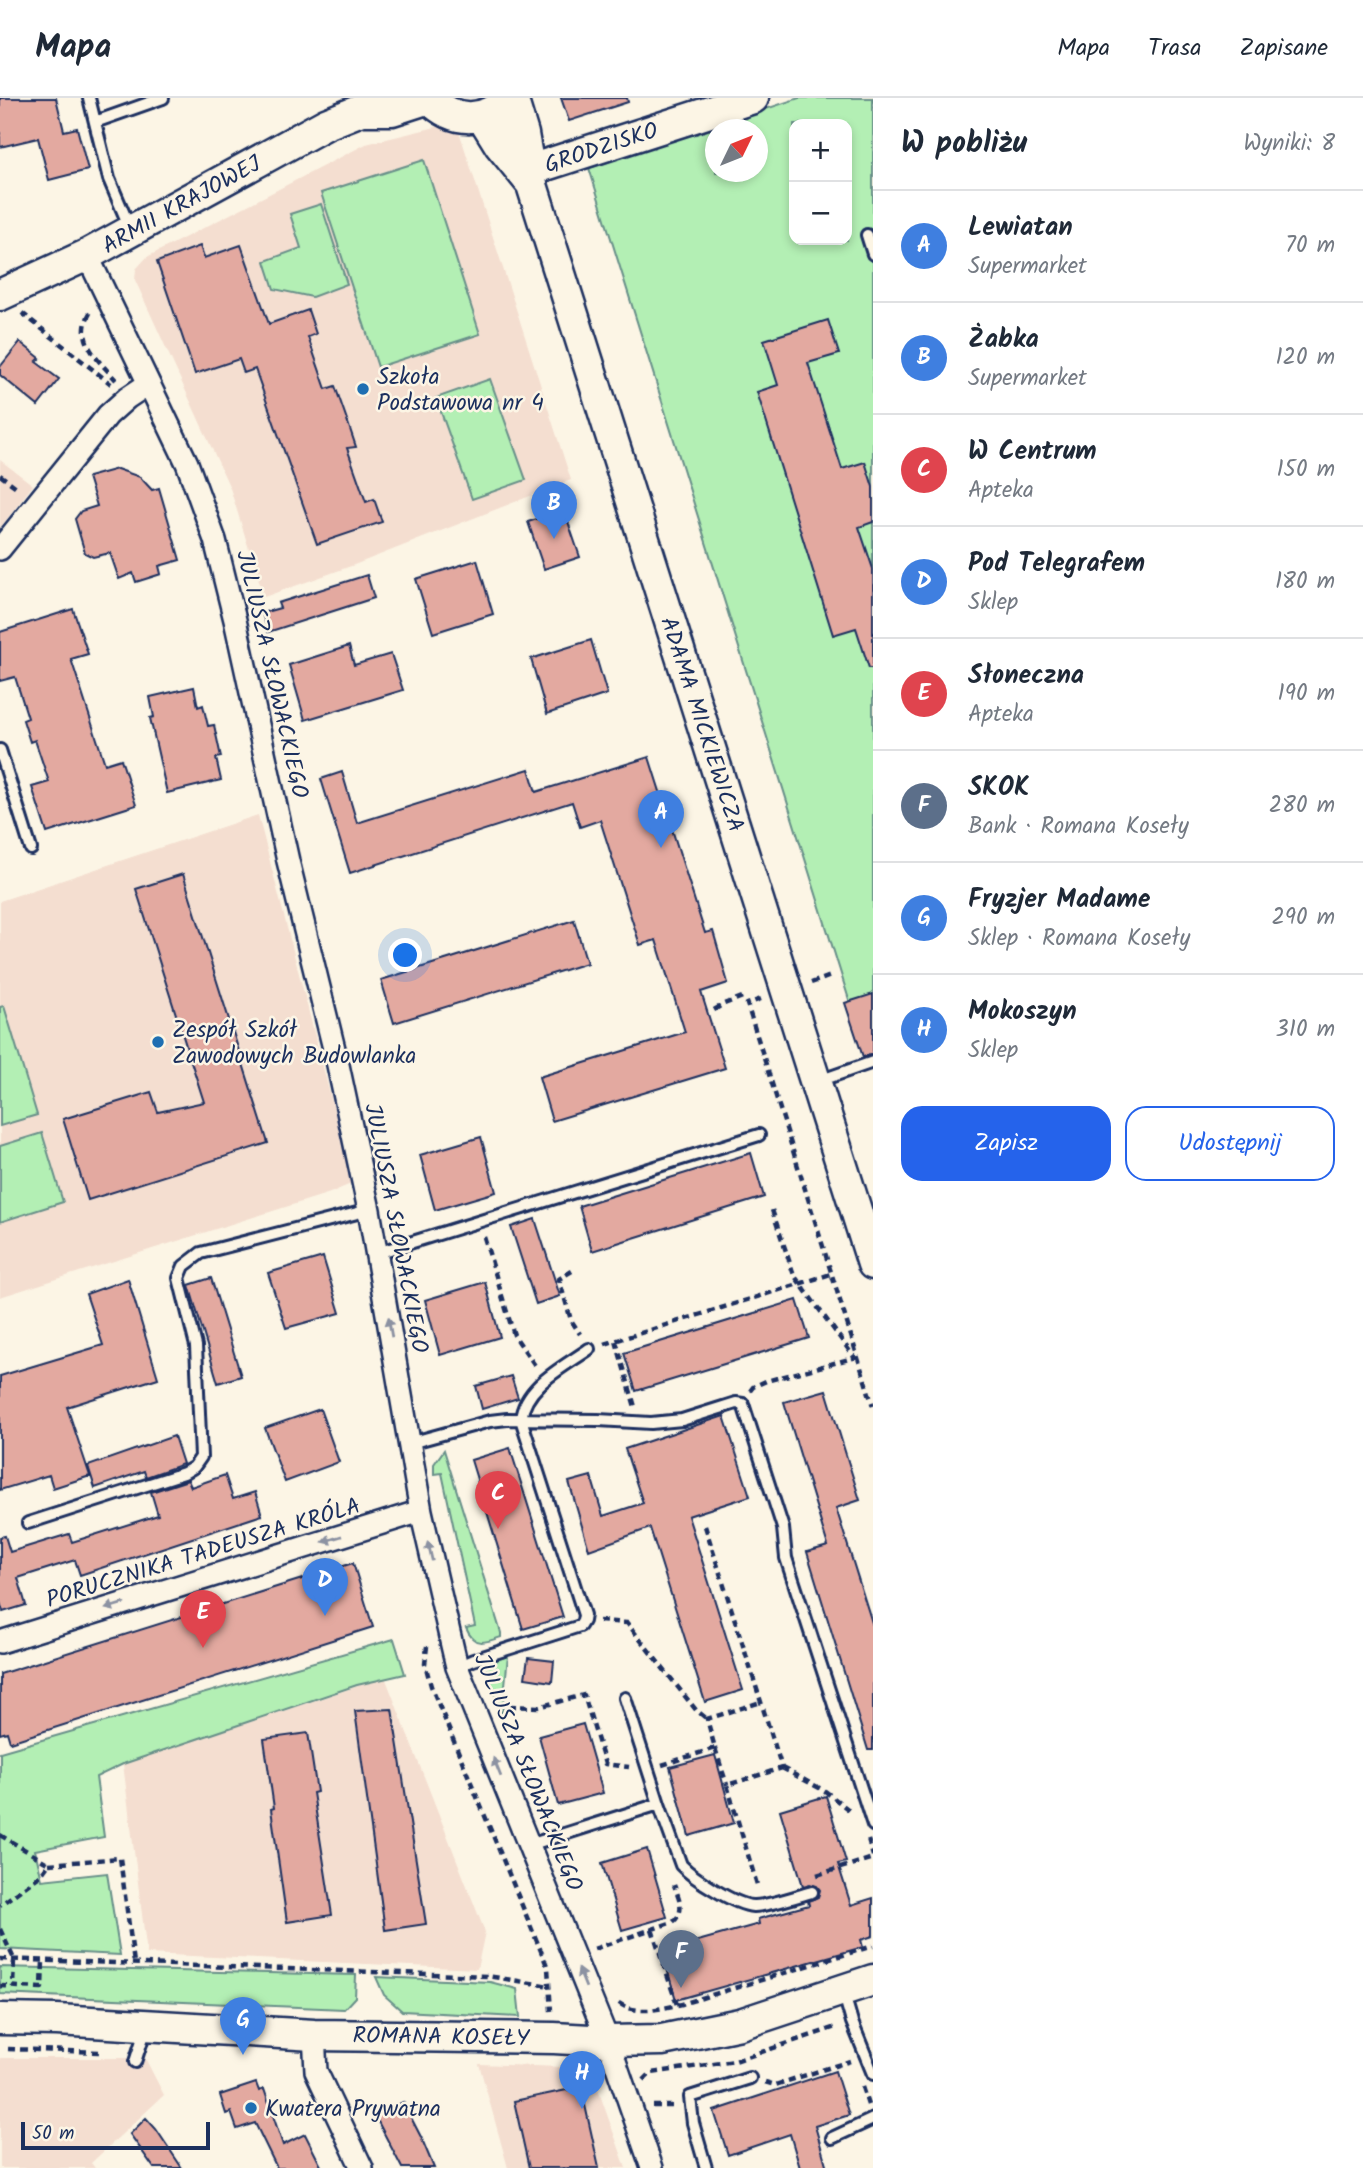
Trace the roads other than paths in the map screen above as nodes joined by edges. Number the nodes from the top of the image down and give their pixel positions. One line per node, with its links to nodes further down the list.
1 (89, 98): 8 (lane)
2 (163, 98): 8 (lane)
3 (429, 98): 6 (street, ARMII KRAJOWEJ); 7 (street)
4 (512, 98): 7 (street); 9 (street, ADAMA MICKIEWICZA)
5 (753, 98): 9 (street, GRODZISKO)
6 (367, 104): 10 (street, ARMII KRAJOWEJ)
7 (482, 117): 9 (street, ADAMA MICKIEWICZA)
8 (95, 122): 10 (lane)
9 (531, 178): 20 (street, ADAMA MICKIEWICZA)
10 (131, 230): 13 (street, ARMII KRAJOWEJ)
11 (867, 235): 12 (lane)
12 (873, 254)
13 (87, 255): 14 (street, ARMII KRAJOWEJ); 15 (street, JULIUSZA SŁOWACKIEGO)
14 (7, 301)
15 (148, 384): 16 (street); 22 (street, JULIUSZA SŁOWACKIEGO)
16 (0, 549)
17 (0, 750): 18 (lane)
18 (32, 849)
19 (873, 1062): 20 (lane)
20 (816, 1082): 24 (street, ADAMA MICKIEWICZA)
21 (759, 1135): 23 (lane)
22 (369, 1210): 23 (street, JULIUSZA SŁOWACKIEGO); 29 (lane)
23 (377, 1253): 27 (street, JULIUSZA SŁOWACKIEGO, one-way to 23)
24 (873, 1264)
25 (589, 1349): 26 (lane)
26 (521, 1419): 27 (lane); 31 (lane); 34 (lane)
27 (410, 1443): 28 (street, JULIUSZA SŁOWACKIEGO)
28 (421, 1511): 30 (street, PORUCZNIKA TADEUSZA KRÓLA, one-way to 30); 31 (street, JULIUSZA SŁOWACKIEGO, one-way to 28)
29 (28, 1523)
30 (0, 1642)
31 (457, 1667): 35 (street, JULIUSZA SŁOWACKIEGO, one-way to 31)
32 (625, 1698): 33 (lane)
33 (659, 1804): 35 (lane); 36 (lane)
34 (873, 1825)
35 (529, 1845): 42 (street, JULIUSZA SŁOWACKIEGO, one-way to 35)
36 (812, 1892)
37 (873, 1980): 38 (street, ROMANA KOSEŁY)
38 (843, 1990): 42 (street, ROMANA KOSEŁY); 44 (lane)
39 (0, 2019): 40 (street, ROMANA KOSEŁY)
40 (147, 2025): 41 (street, ROMANA KOSEŁY); 43 (lane)
41 (314, 2035): 42 (street, ROMANA KOSEŁY); 48 (street)
42 (608, 2041): 49 (street, JULIUSZA SŁOWACKIEGO)
43 (136, 2058)
44 (873, 2074)
45 (750, 2078): 50 (lane)
46 (868, 2117): 47 (lane)
47 (832, 2138)
48 (362, 2168)
49 (652, 2168)
50 (706, 2168)

